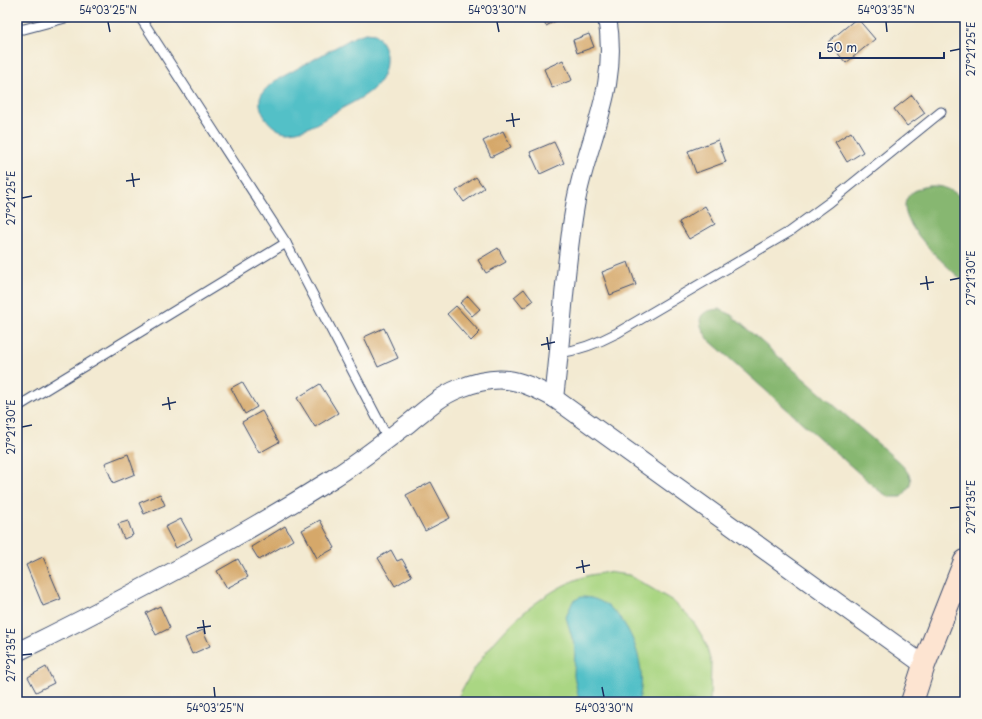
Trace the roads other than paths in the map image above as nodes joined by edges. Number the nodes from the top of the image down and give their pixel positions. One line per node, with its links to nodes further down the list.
1 (69, 17): 4 (lane)
2 (140, 17): 6 (lane)
3 (607, 17): 7 (street)
4 (17, 29)
5 (941, 112): 7 (lane)
6 (286, 243): 9 (lane); 10 (lane)
7 (560, 353): 8 (street)
8 (554, 398): 10 (street); 13 (street)
9 (17, 407)
10 (388, 439): 12 (street)
11 (965, 561): 13 (main road)
12 (17, 652)
13 (924, 665): 14 (main road)
14 (912, 702)

